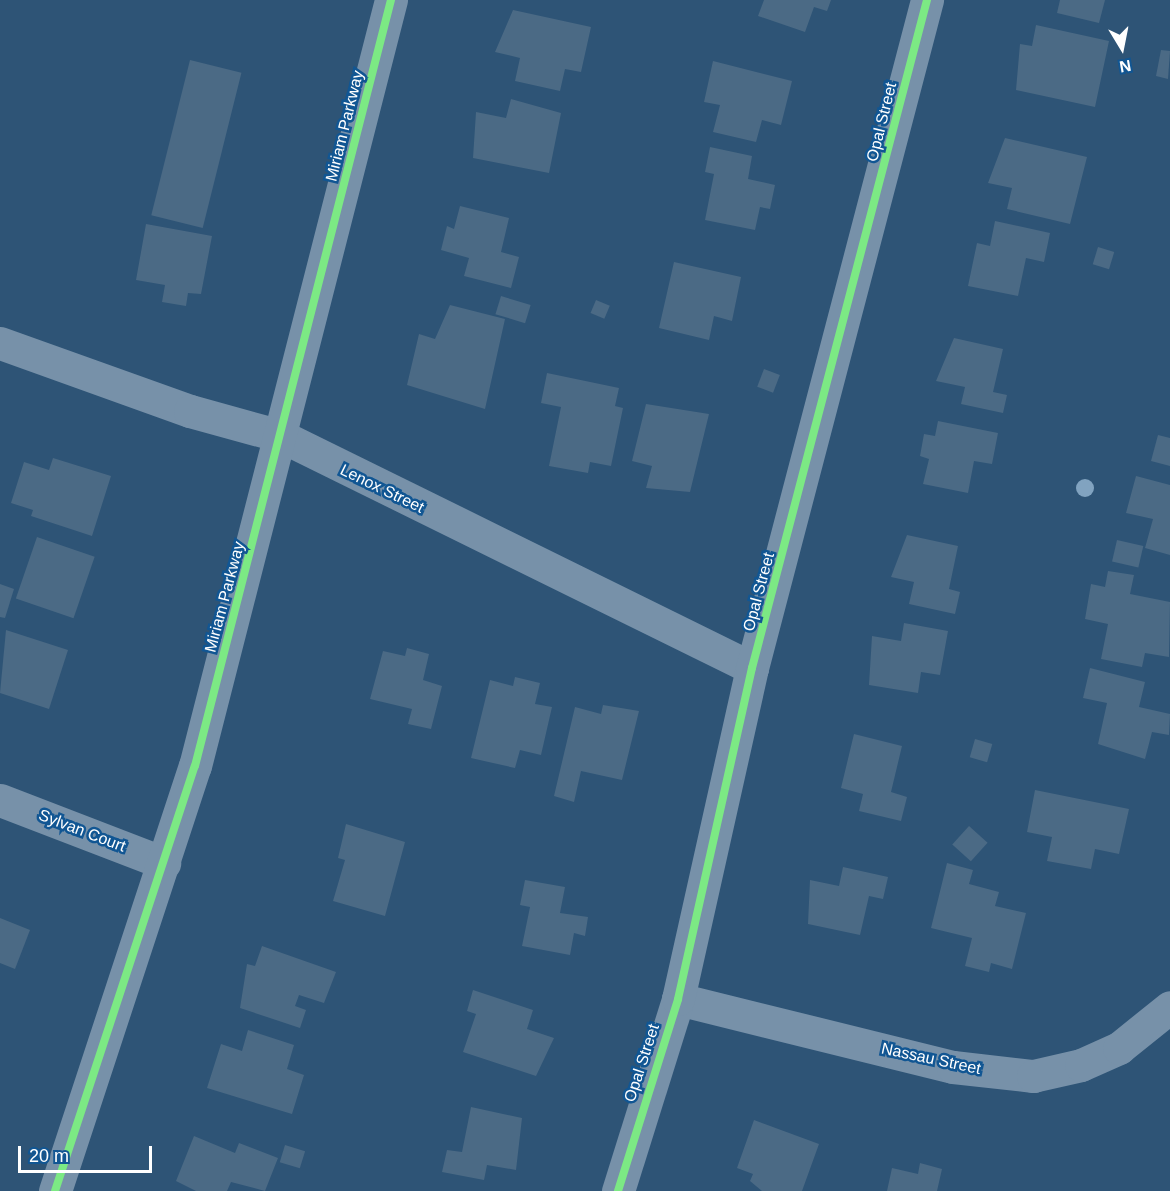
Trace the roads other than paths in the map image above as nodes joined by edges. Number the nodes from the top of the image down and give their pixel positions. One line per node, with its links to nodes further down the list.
1 (391, 0): 4 (street, Miriam Parkway)
2 (927, 0): 5 (street, Opal Street)
3 (0, 344): 4 (street, Lenox Street)
4 (281, 436): 5 (street, Lenox Street); 7 (street, Miriam Parkway)
5 (752, 668): 8 (street, Opal Street)
6 (0, 800): 7 (street, Sylvan Court)
7 (164, 863): 10 (street, Miriam Parkway)
8 (678, 999): 9 (street, Nassau Street); 11 (street, Opal Street)
9 (1170, 1007)
10 (55, 1191)
11 (618, 1191)

